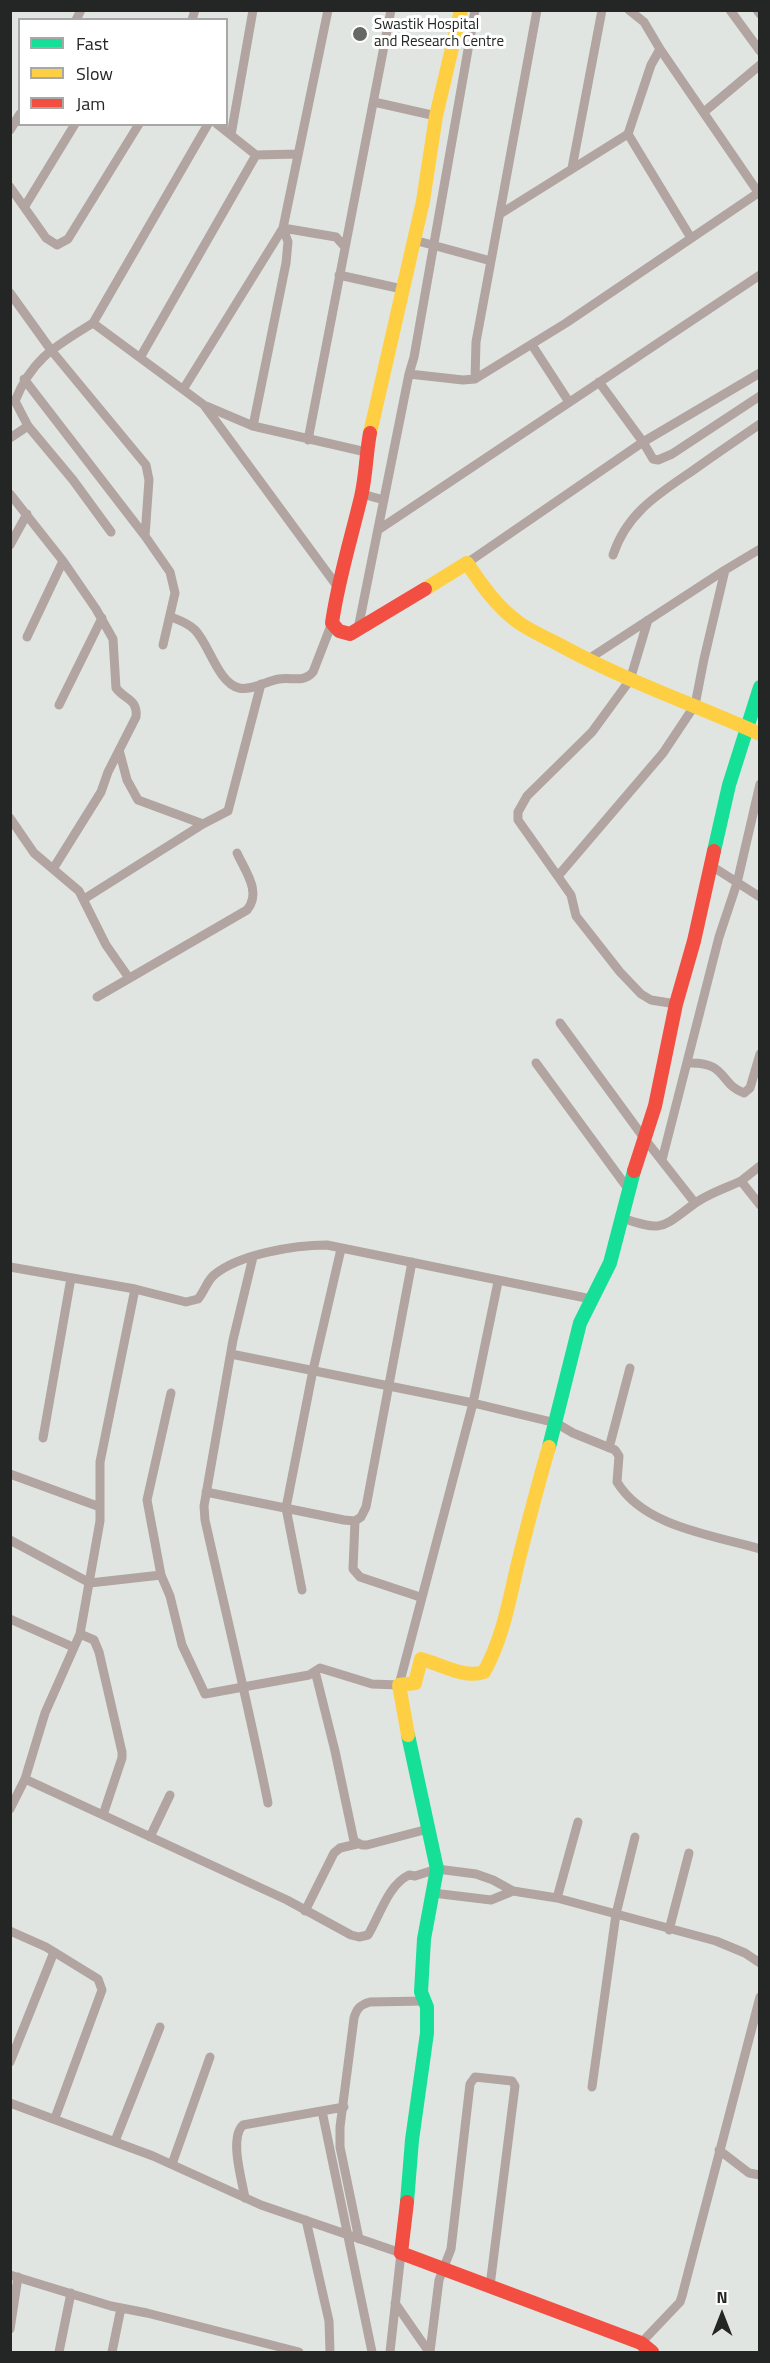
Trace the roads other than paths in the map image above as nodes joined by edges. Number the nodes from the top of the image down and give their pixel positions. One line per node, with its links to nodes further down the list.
1 (253, 10): 23 (street)
2 (328, 10): 24 (street)
3 (391, 10): 13 (street)
4 (460, 10): 15 (street)
5 (475, 10): 34 (street)
6 (537, 10): 30 (street)
7 (602, 10): 26 (street)
8 (629, 10): 10 (street)
9 (730, 10): 11 (street)
10 (660, 49): 14 (street); 22 (street)
11 (759, 51)
12 (759, 65): 14 (street)
13 (374, 102): 15 (street); 35 (street)
14 (704, 112): 28 (street)
15 (436, 116): 33 (street)
16 (18, 117): 21 (street)
17 (74, 126): 29 (street)
18 (138, 126): 29 (street)
19 (207, 126): 41 (street)
20 (220, 126): 23 (street)
21 (10, 130)
22 (628, 134): 26 (street); 32 (street)
23 (231, 135): 25 (street)
24 (297, 154): 25 (street); 31 (street)
25 (256, 155): 44 (street)
26 (572, 168): 30 (street)
27 (10, 187): 29 (street)
28 (759, 194): 32 (street)
29 (25, 206)
30 (500, 214): 36 (street)
31 (283, 228): 35 (street); 50 (street); 57 (street)
32 (691, 238): 42 (street)
33 (414, 240): 34 (street); 39 (street)
34 (434, 246): 36 (street); 46 (street)
35 (345, 247): 37 (street)
36 (491, 261): 48 (street)
37 (339, 275): 39 (street); 59 (street)
38 (759, 275): 49 (street)
39 (402, 289): 61 (street)
40 (10, 293): 43 (street)
41 (93, 323): 43 (street); 44 (street)
42 (532, 345): 48 (street); 53 (street)
43 (51, 350): 47 (street); 68 (street)
44 (141, 357): 50 (street)
45 (759, 373): 60 (street)
46 (409, 374): 48 (street); 64 (street)
47 (24, 379): 51 (street); 68 (street)
48 (475, 379)
49 (599, 382): 53 (street); 60 (street)
50 (184, 388): 54 (street)
51 (13, 396): 56 (street)
52 (759, 396): 60 (street)
53 (569, 402): 66 (street)
54 (204, 405): 57 (street); 75 (street)
55 (759, 424): 71 (street)
56 (28, 426): 58 (street); 67 (street)
57 (253, 426): 59 (street)
58 (10, 438)
59 (308, 440): 61 (street)
60 (644, 442): 73 (street)
61 (366, 452): 63 (street)
62 (10, 494): 65 (street)
63 (362, 494): 64 (street); 75 (street)
64 (384, 500): 66 (street)
65 (27, 514): 69 (street); 72 (street)
66 (378, 530): 80 (street)
67 (111, 532)
68 (145, 536): 76 (street)
69 (10, 545)
70 (759, 549): 74 (street)
71 (613, 555)
72 (63, 561): 77 (street); 81 (street)
73 (467, 563): 80 (street); 83 (street)
74 (725, 570): 78 (street); 88 (street)
75 (337, 586): 79 (street)
76 (171, 616): 82 (street); 85 (street)
77 (102, 618): 87 (street); 90 (street)
78 (648, 620): 83 (street); 84 (street)
79 (332, 623): 80 (street); 85 (street)
80 (358, 629)
81 (27, 637)
82 (163, 645)
83 (587, 660): 84 (street)
84 (630, 680): 88 (street); 97 (street)
85 (261, 684): 93 (street)
86 (759, 687): 89 (street)
87 (59, 705)
88 (695, 705): 89 (street); 97 (street)
89 (754, 731): 95 (street)
90 (119, 750): 93 (street); 96 (street)
91 (759, 784): 98 (street)
92 (10, 818): 96 (street)
93 (203, 824): 100 (street)
94 (237, 853): 101 (street)
95 (711, 865): 98 (street); 103 (street)
96 (53, 869): 100 (street)
97 (558, 876): 103 (street)
98 (737, 883): 99 (street); 107 (street)
99 (759, 897)
100 (84, 899): 101 (street)
101 (129, 978): 102 (street)
102 (97, 997)
103 (676, 1004): 108 (street)
104 (560, 1023): 108 (street)
105 (759, 1054): 107 (street)
106 (536, 1063): 112 (street)
107 (688, 1063): 109 (street)
108 (644, 1138): 109 (street); 112 (street)
109 (662, 1160): 113 (street)
110 (759, 1166): 111 (street)
111 (741, 1181): 113 (street); 114 (street)
112 (629, 1190): 115 (street)
113 (695, 1203): 115 (street)
114 (759, 1205)
115 (622, 1218): 123 (street)
116 (341, 1249): 117 (street); 118 (street); 126 (street)
117 (253, 1257): 122 (street); 124 (street)
118 (412, 1262): 121 (street); 127 (street)
119 (10, 1268): 120 (street)
120 (71, 1278): 122 (street); 131 (street)
121 (498, 1282): 123 (street); 129 (street)
122 (135, 1289): 135 (street)
123 (591, 1299): 130 (street)
124 (231, 1354): 126 (street); 134 (street)
125 (630, 1368): 132 (street)
126 (313, 1371): 127 (street); 136 (street)
127 (388, 1386): 129 (street); 137 (street)
128 (171, 1393): 140 (street)
129 (473, 1402): 130 (street); 143 (street)
130 (556, 1424): 132 (street); 149 (street)
131 (43, 1438)
132 (609, 1448): 139 (street)
133 (10, 1474): 135 (street)
134 (206, 1492): 136 (street); 150 (street)
135 (100, 1507): 141 (street)
136 (286, 1508): 137 (street); 142 (street)
137 (355, 1521): 143 (street)
138 (10, 1540): 141 (street)
139 (759, 1549)
140 (161, 1575): 141 (street); 150 (street)
141 (90, 1583): 146 (street)
142 (302, 1590)
143 (420, 1597): 149 (street)
144 (12, 1619): 145 (street); 147 (street)
145 (10, 1630)
146 (80, 1634): 147 (street); 155 (street)
147 (73, 1647): 151 (street)
148 (315, 1671): 149 (street); 150 (street); 160 (street)
149 (399, 1685): 157 (street)
150 (245, 1688): 153 (street)
151 (25, 1779): 154 (street); 155 (street)
152 (170, 1795): 159 (street)
153 (268, 1803)
154 (10, 1809)
155 (104, 1815): 159 (street)
156 (578, 1822): 165 (street)
157 (428, 1829): 160 (street); 162 (street)
158 (635, 1836): 167 (street)
159 (150, 1837): 166 (street)
160 (357, 1844): 166 (street)
161 (689, 1853): 168 (street)
162 (437, 1869): 163 (street); 164 (street); 166 (street)
163 (513, 1891): 164 (street); 165 (street)
164 (433, 1893): 173 (street)
165 (557, 1898): 167 (street)
166 (306, 1911)
167 (616, 1914): 168 (street); 177 (street)
168 (669, 1930): 171 (street)
169 (10, 1931): 170 (street)
170 (54, 1952): 176 (street); 181 (street)
171 (759, 1963)
172 (759, 1997): 183 (street)
173 (425, 2001): 179 (street); 190 (street)
174 (160, 2027): 182 (street)
175 (210, 2057): 184 (street)
176 (10, 2062)
177 (591, 2087)
178 (10, 2103): 181 (street)
179 (344, 2107): 180 (street); 189 (street)
180 (322, 2111): 186 (street); 188 (street)
181 (55, 2118): 182 (street)
182 (115, 2141): 184 (street)
183 (719, 2150): 185 (street); 198 (street)
184 (172, 2164): 186 (street)
185 (759, 2175)
186 (245, 2198): 187 (street)
187 (306, 2220): 188 (street); 202 (street)
188 (349, 2235): 189 (street); 203 (street)
189 (359, 2239): 190 (street)
190 (400, 2253): 191 (street); 195 (street)
191 (442, 2268): 193 (street); 193 (street); 205 (street)
192 (14, 2276): 194 (street); 197 (street)
193 (490, 2286): 198 (street)
194 (71, 2293): 196 (street); 199 (street)
195 (395, 2303): 204 (street); 205 (street)
196 (121, 2308): 200 (street); 201 (street)
197 (10, 2329)
198 (641, 2343): 206 (street)
199 (59, 2352)
200 (112, 2352)
201 (299, 2352)
202 (330, 2352)
203 (372, 2352)
204 (390, 2352)
205 (429, 2352)
206 (652, 2352)

